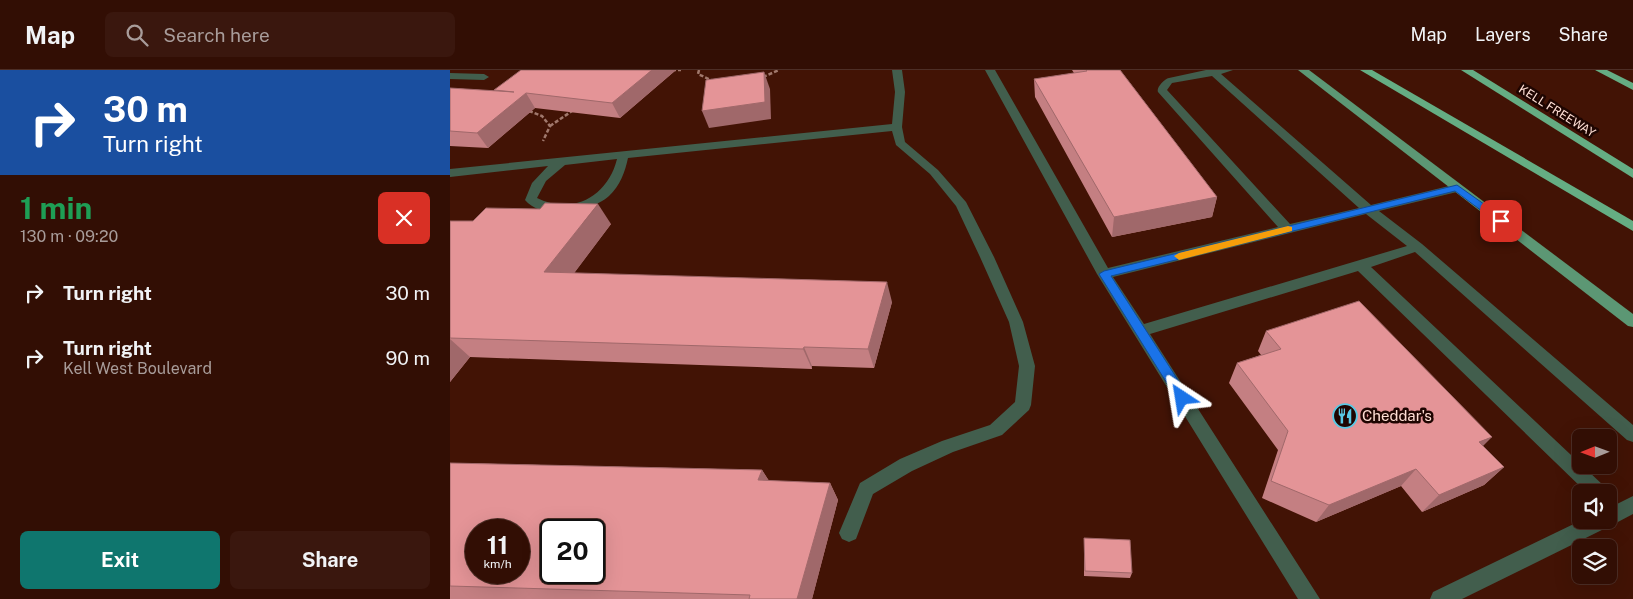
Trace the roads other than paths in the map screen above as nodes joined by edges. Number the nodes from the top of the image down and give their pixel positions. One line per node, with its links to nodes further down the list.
1 (897, 70): 12 (street)
2 (990, 70): 23 (street)
3 (1228, 70): 8 (street)
4 (1304, 70): 17 (main road)
5 (1365, 70): 19 (highway)
6 (1466, 70): 16 (highway, KELL FREEWAY)
7 (1600, 70): 11 (highway)
8 (1212, 71): 18 (street); 20 (street)
9 (450, 76): 10 (street)
10 (484, 77)
11 (1633, 87)
12 (897, 127): 13 (street); 29 (street)
13 (623, 156): 14 (street); 14 (street)
14 (561, 162): 15 (street)
15 (450, 172)
16 (1633, 174)
17 (1457, 188): 18 (street); 24 (main road)
18 (1368, 209): 20 (street); 21 (street)
19 (1633, 227)
20 (1287, 229): 23 (street)
21 (1417, 247): 22 (street); 26 (street)
22 (1361, 265): 25 (street); 27 (street)
23 (1104, 274): 25 (street)
24 (1633, 322)
25 (1140, 331): 30 (street)
26 (1633, 435)
27 (1590, 484)
28 (1578, 529): 31 (street)
29 (849, 532)
30 (1310, 599)
31 (1440, 599)

